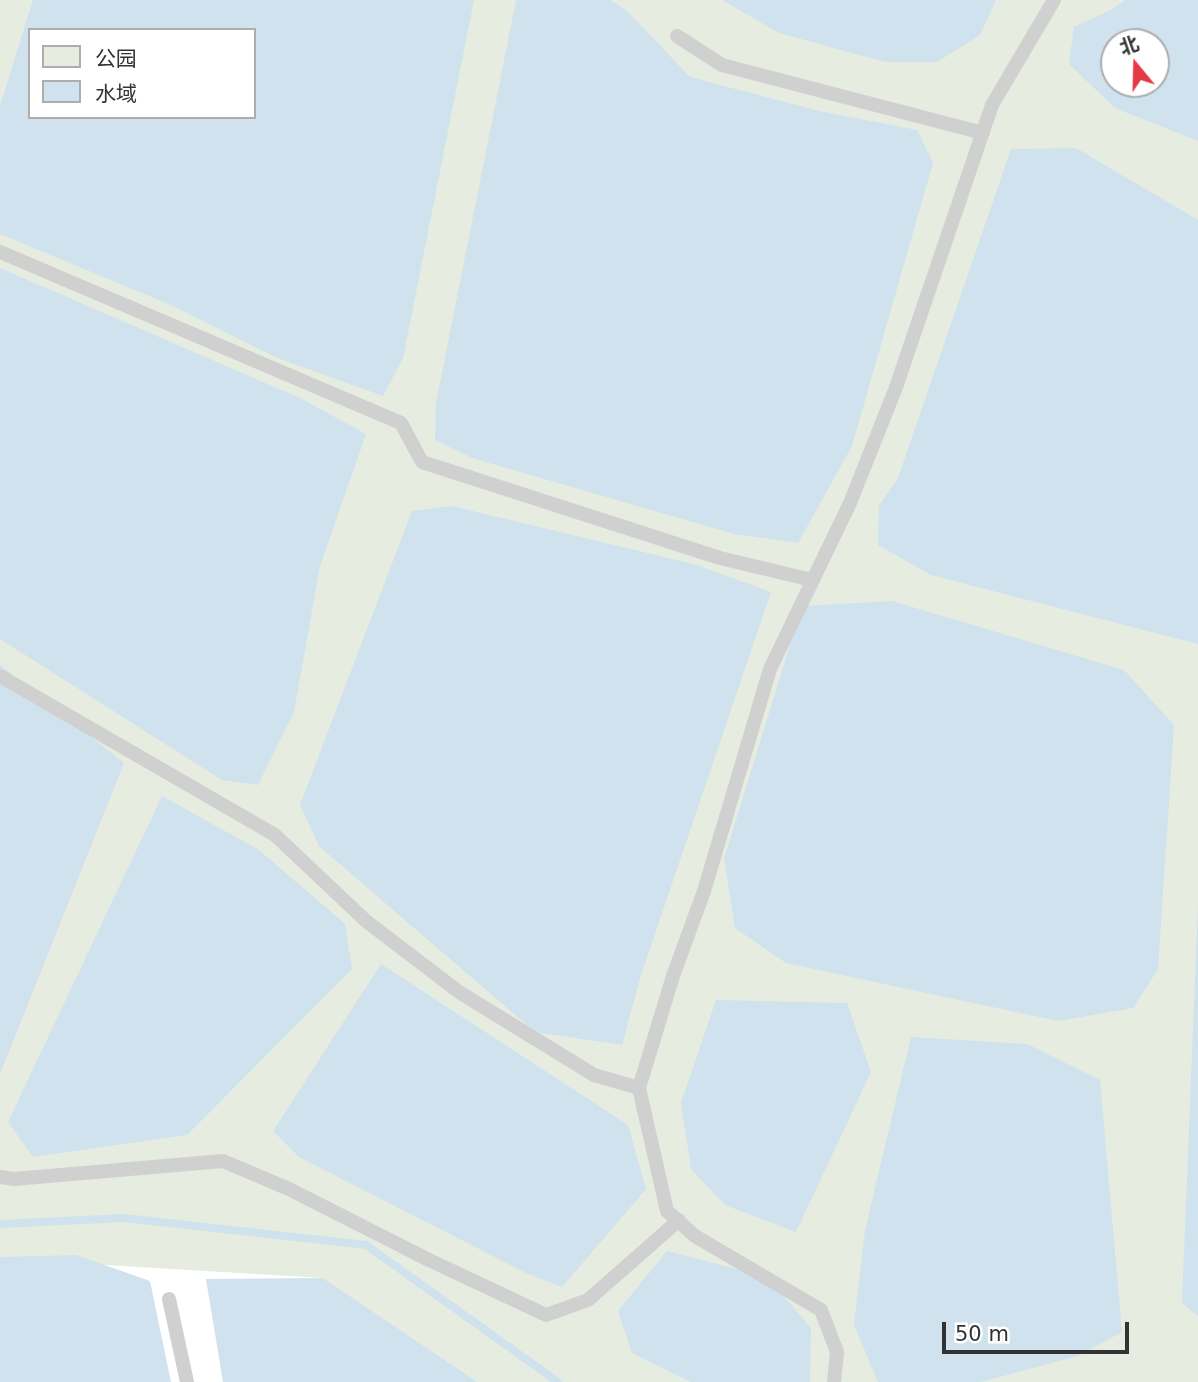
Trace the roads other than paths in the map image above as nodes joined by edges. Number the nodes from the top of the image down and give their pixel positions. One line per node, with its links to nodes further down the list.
1 (1054, 0): 3 (lane)
2 (677, 36): 3 (lane)
3 (983, 133): 5 (lane)
4 (0, 252): 5 (lane)
5 (812, 580): 7 (lane)
6 (0, 676): 7 (lane)
7 (639, 1088): 9 (lane)
8 (0, 1177): 9 (lane)
9 (678, 1220): 12 (lane)
10 (169, 1299): 11 (lane)
11 (187, 1382)
12 (835, 1382)

